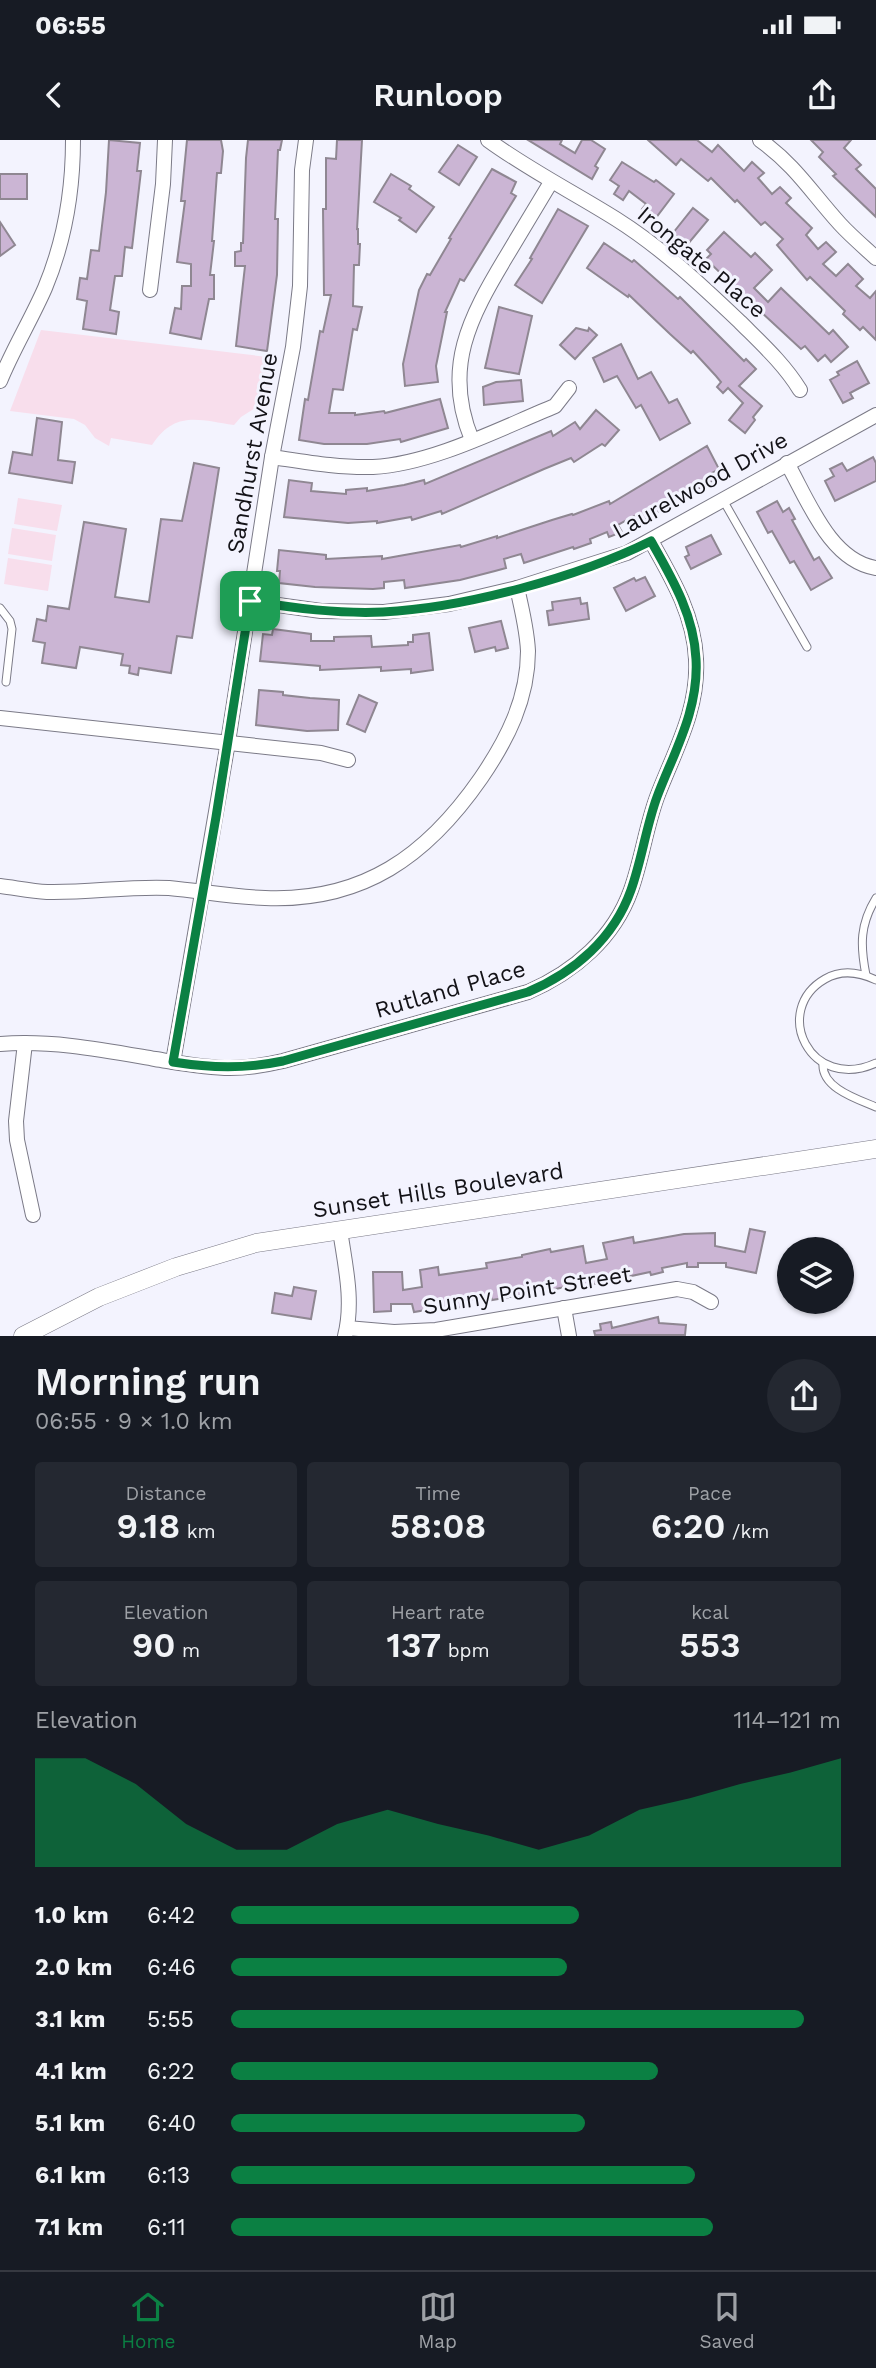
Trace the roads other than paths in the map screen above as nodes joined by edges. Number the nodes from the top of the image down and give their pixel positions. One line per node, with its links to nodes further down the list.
1 (73, 140): 9 (street)
2 (165, 140): 8 (street)
3 (306, 140): 14 (street, Sandhurst Avenue)
4 (488, 140): 6 (street, Irongate Place)
5 (760, 140): 7 (street)
6 (551, 182): 11 (street, Irongate Place); 13 (street)
7 (876, 258)
8 (150, 290)
9 (0, 381)
10 (569, 388): 13 (street)
11 (800, 390)
12 (876, 415): 15 (street, Laurelwood Drive)
13 (472, 440): 14 (street)
14 (272, 457): 20 (street, Sandhurst Avenue)
15 (787, 463): 16 (street, Laurelwood Drive); 18 (street)
16 (723, 500): 17 (street, Laurelwood Drive); 22 (lane)
17 (651, 541): 19 (street, Laurelwood Drive); 34 (street, Rutland Place)
18 (876, 568)
19 (517, 588): 20 (street, Laurelwood Drive); 28 (street)
20 (250, 601): 25 (street, Sandhurst Avenue)
21 (0, 608): 23 (lane)
22 (807, 647)
23 (6, 682)
24 (0, 718): 25 (street)
25 (228, 742): 26 (street); 28 (street, Sandhurst Avenue)
26 (348, 760)
27 (0, 886): 28 (street)
28 (203, 893): 34 (street, Sandhurst Avenue)
29 (876, 898): 30 (lane)
30 (866, 975): 31 (lane); 35 (lane)
31 (876, 980)
32 (24, 1043): 33 (street, Rutland Place); 34 (street, Rutland Place); 39 (street)
33 (0, 1044)
34 (173, 1062)
35 (823, 1063): 36 (lane); 37 (lane)
36 (876, 1063)
37 (876, 1107)
38 (876, 1149): 40 (street, Sunset Hills Boulevard)
39 (33, 1215)
40 (340, 1230): 43 (street); 44 (street, Sunset Hills Boulevard)
41 (711, 1302): 42 (street, Sunny Point Street)
42 (564, 1308): 43 (street, Sunny Point Street); 45 (street)
43 (346, 1332)
44 (23, 1335)
45 (569, 1335)

